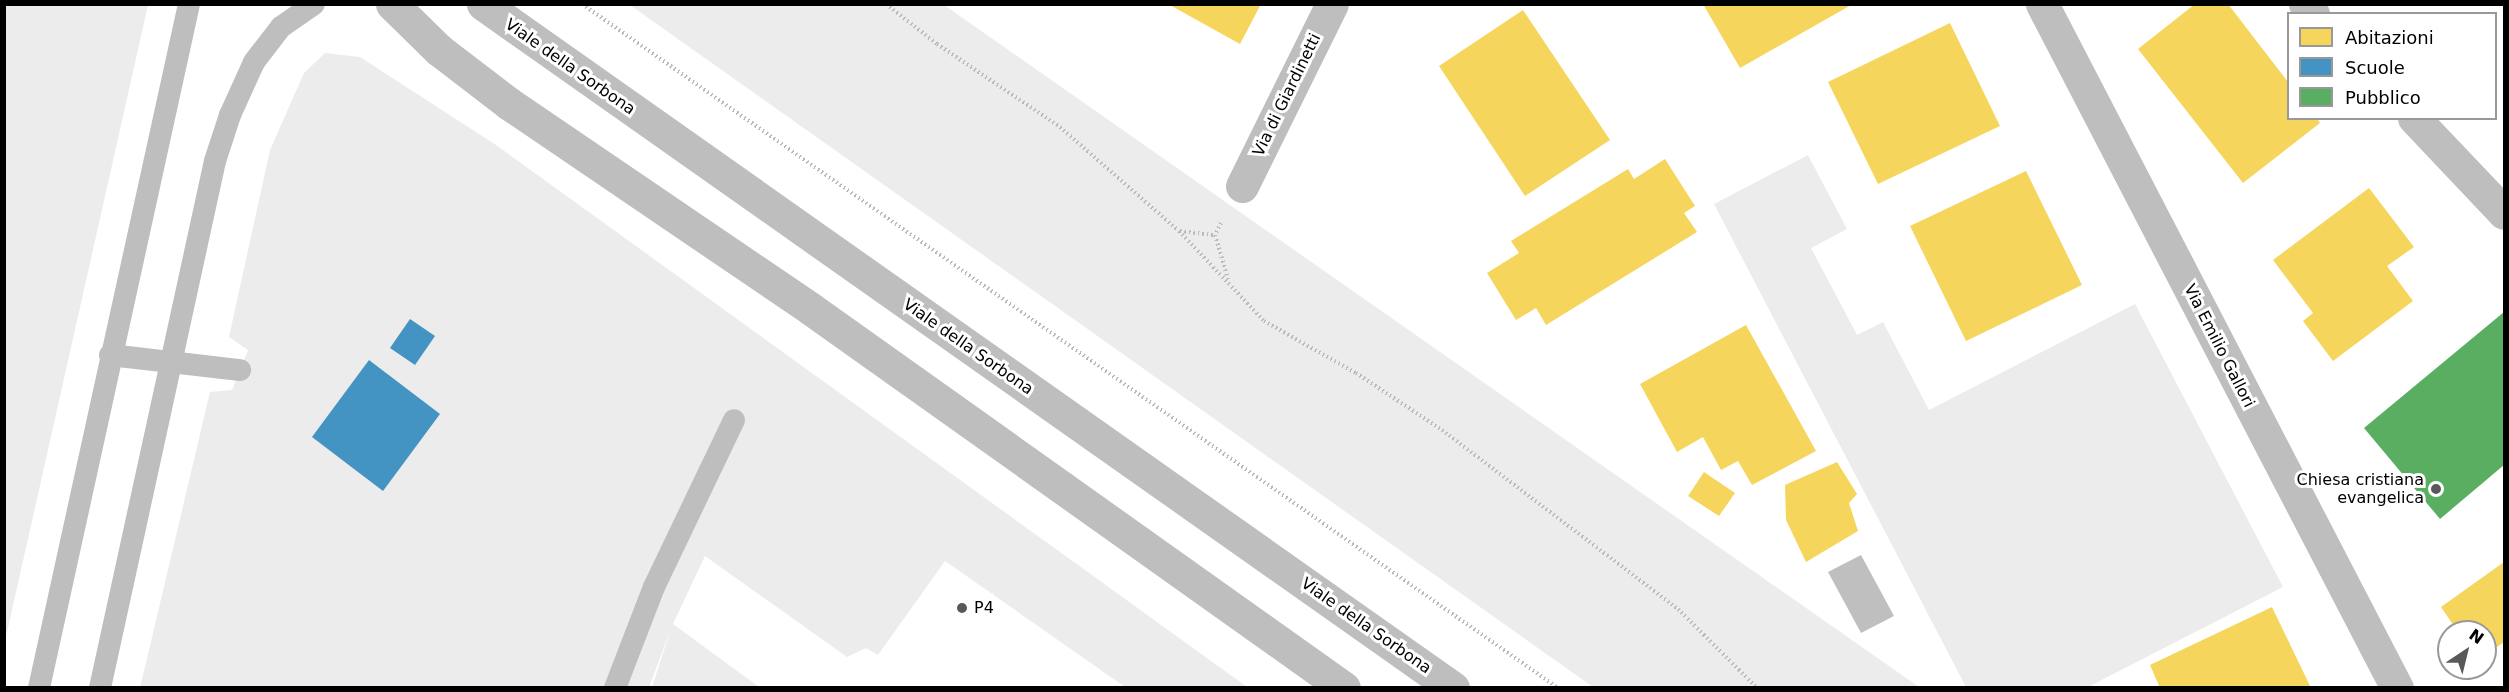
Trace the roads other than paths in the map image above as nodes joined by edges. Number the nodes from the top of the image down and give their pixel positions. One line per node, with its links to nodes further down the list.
1 (189, 4): 10 (lane)
2 (314, 4): 11 (lane)
3 (392, 4): 17 (street)
4 (483, 4): 18 (street, Viale della Sorbona)
5 (1332, 4): 8 (street, Via di Giardinetti)
6 (2042, 4): 19 (street, Via Emilio Gallori)
7 (2416, 120): 9 (street)
8 (1242, 186)
9 (2505, 213)
10 (110, 355): 11 (lane); 14 (lane)
11 (170, 363): 12 (lane); 15 (lane)
12 (240, 370)
13 (734, 420): 16 (lane)
14 (39, 687)
15 (100, 687)
16 (615, 687)
17 (1344, 687)
18 (1453, 687)
19 (2397, 687)

